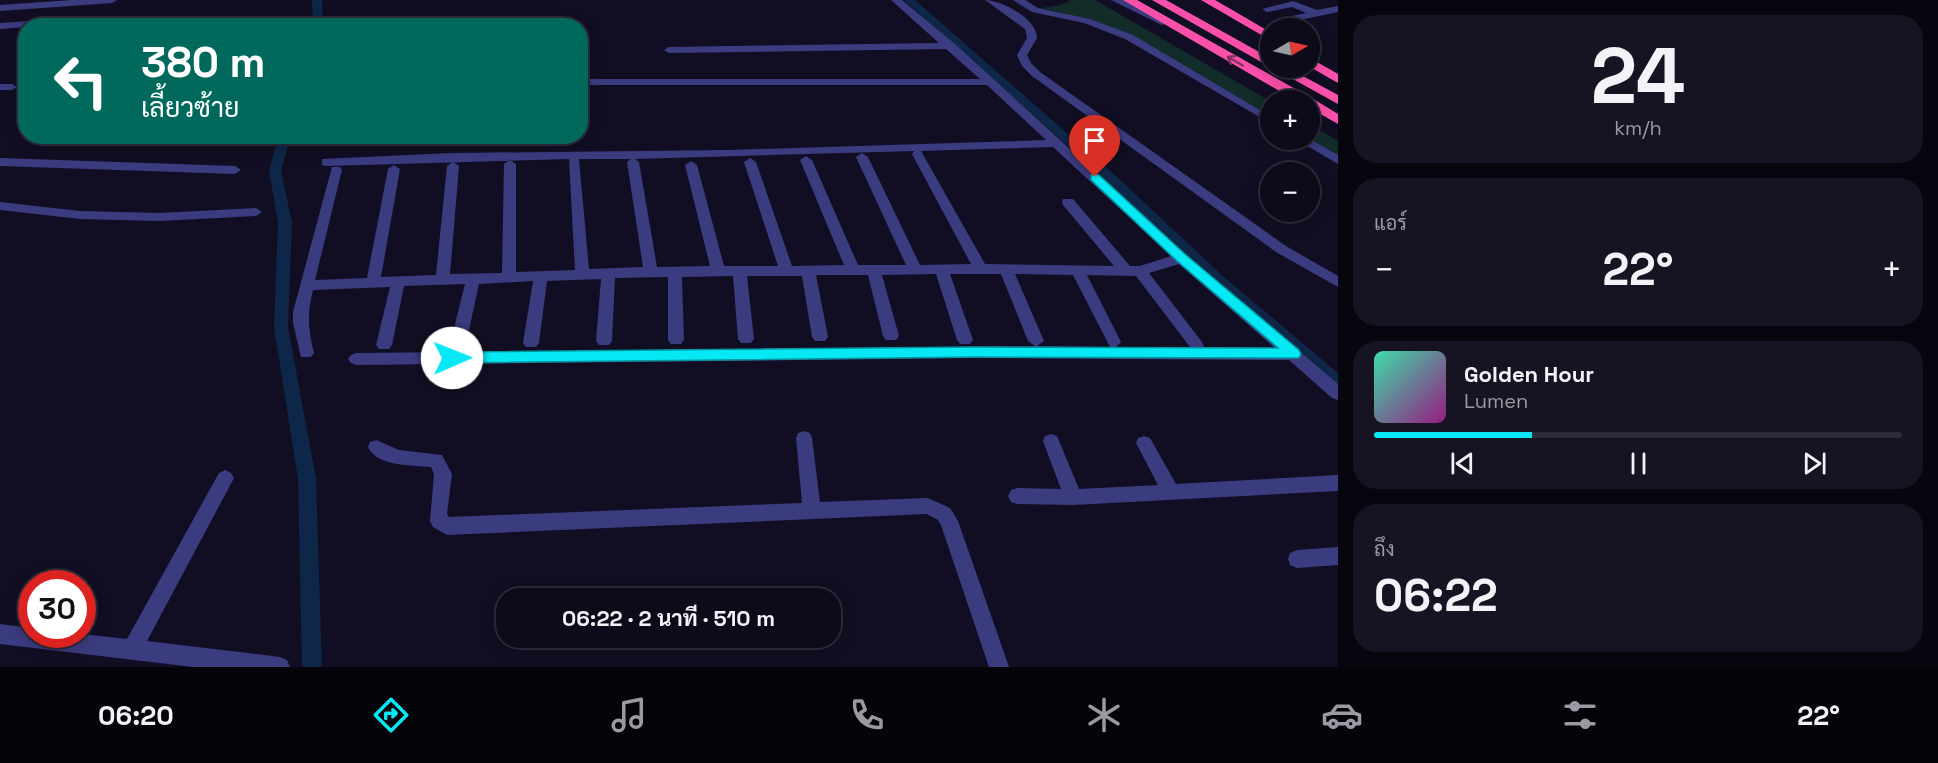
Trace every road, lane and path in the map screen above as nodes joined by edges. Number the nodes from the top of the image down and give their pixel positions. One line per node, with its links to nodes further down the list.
1 (112, 0): 10 (street)
2 (896, 0): 19 (street)
3 (990, 0): 75 (street)
4 (1018, 0): 32 (street)
5 (1116, 0): 17 (street)
6 (1129, 0): 17 (highway)
7 (1158, 0): 21 (highway)
8 (1207, 0): 18 (highway)
9 (1290, 2): 11 (street); 13 (street)
10 (0, 8)
11 (1267, 9)
12 (1338, 9): 13 (street)
13 (1315, 13): 14 (street)
14 (1295, 18)
15 (18, 25): 16 (street)
16 (0, 26)
17 (1182, 30): 29 (highway, one-way to 17)
18 (1260, 31)
19 (951, 46): 20 (street); 26 (street)
20 (669, 50)
21 (1260, 57)
22 (1320, 68): 24 (highway)
23 (1297, 78): 30 (highway)
24 (1338, 79)
25 (588, 82): 26 (street)
26 (990, 82): 34 (street)
27 (0, 87): 28 (street)
28 (12, 87)
29 (1287, 90)
30 (1338, 100)
31 (1320, 110): 33 (highway)
32 (1260, 114)
33 (1338, 120)
34 (1058, 143): 52 (street); 76 (street)
35 (1320, 150): 39 (street)
36 (918, 154): 53 (street)
37 (862, 157): 54 (street)
38 (806, 160): 59 (street)
39 (1338, 160)
40 (574, 161): 67 (street)
41 (0, 162): 48 (street)
42 (633, 162): 64 (street)
43 (750, 162): 57 (street)
44 (510, 164): 70 (street)
45 (691, 165): 66 (street)
46 (453, 166): 72 (street)
47 (394, 169): 74 (street)
48 (235, 170)
49 (1068, 202): 63 (street)
50 (0, 206): 51 (street)
51 (256, 212)
52 (1181, 258): 63 (street); 90 (street)
53 (981, 268): 55 (street); 56 (street)
54 (915, 269): 55 (street); 60 (street)
55 (941, 269): 81 (street)
56 (1006, 269): 61 (street); 83 (street)
57 (786, 270): 58 (street); 62 (street)
58 (808, 270): 59 (street); 78 (street)
59 (853, 270): 60 (street)
60 (874, 270): 77 (street)
61 (1077, 270): 63 (street); 84 (street)
62 (740, 271): 66 (street); 79 (street)
63 (1133, 271): 88 (street)
64 (651, 272): 65 (street); 68 (street)
65 (675, 272): 66 (street); 80 (street)
66 (718, 272)
67 (582, 274): 68 (street); 69 (street)
68 (608, 274): 82 (street)
69 (541, 276): 70 (street); 85 (street)
70 (509, 277): 71 (street)
71 (473, 279): 72 (street); 86 (street)
72 (443, 280): 73 (street)
73 (399, 281): 74 (street); 87 (street)
74 (373, 282): 76 (street)
75 (1338, 282)
76 (306, 285): 89 (street)
77 (891, 336)
78 (820, 337)
79 (746, 339)
80 (676, 340)
81 (965, 340)
82 (604, 341)
83 (1036, 341)
84 (1113, 342)
85 (531, 343)
86 (458, 344)
87 (384, 345)
88 (1197, 346)
89 (306, 353)
90 (1294, 354): 91 (street); 92 (street)
91 (356, 358)
92 (1338, 393)
93 (804, 438): 102 (street)
94 (1051, 441): 101 (street)
95 (1144, 443): 99 (street)
96 (376, 447): 102 (street)
97 (225, 478): 106 (street)
98 (1338, 483): 99 (street)
99 (1170, 490): 101 (street)
100 (1017, 496): 101 (street)
101 (1073, 497)
102 (812, 510): 108 (street)
103 (1338, 556): 104 (street)
104 (1297, 559)
105 (0, 634): 106 (street)
106 (132, 650): 107 (street)
107 (280, 667)
108 (999, 667)

